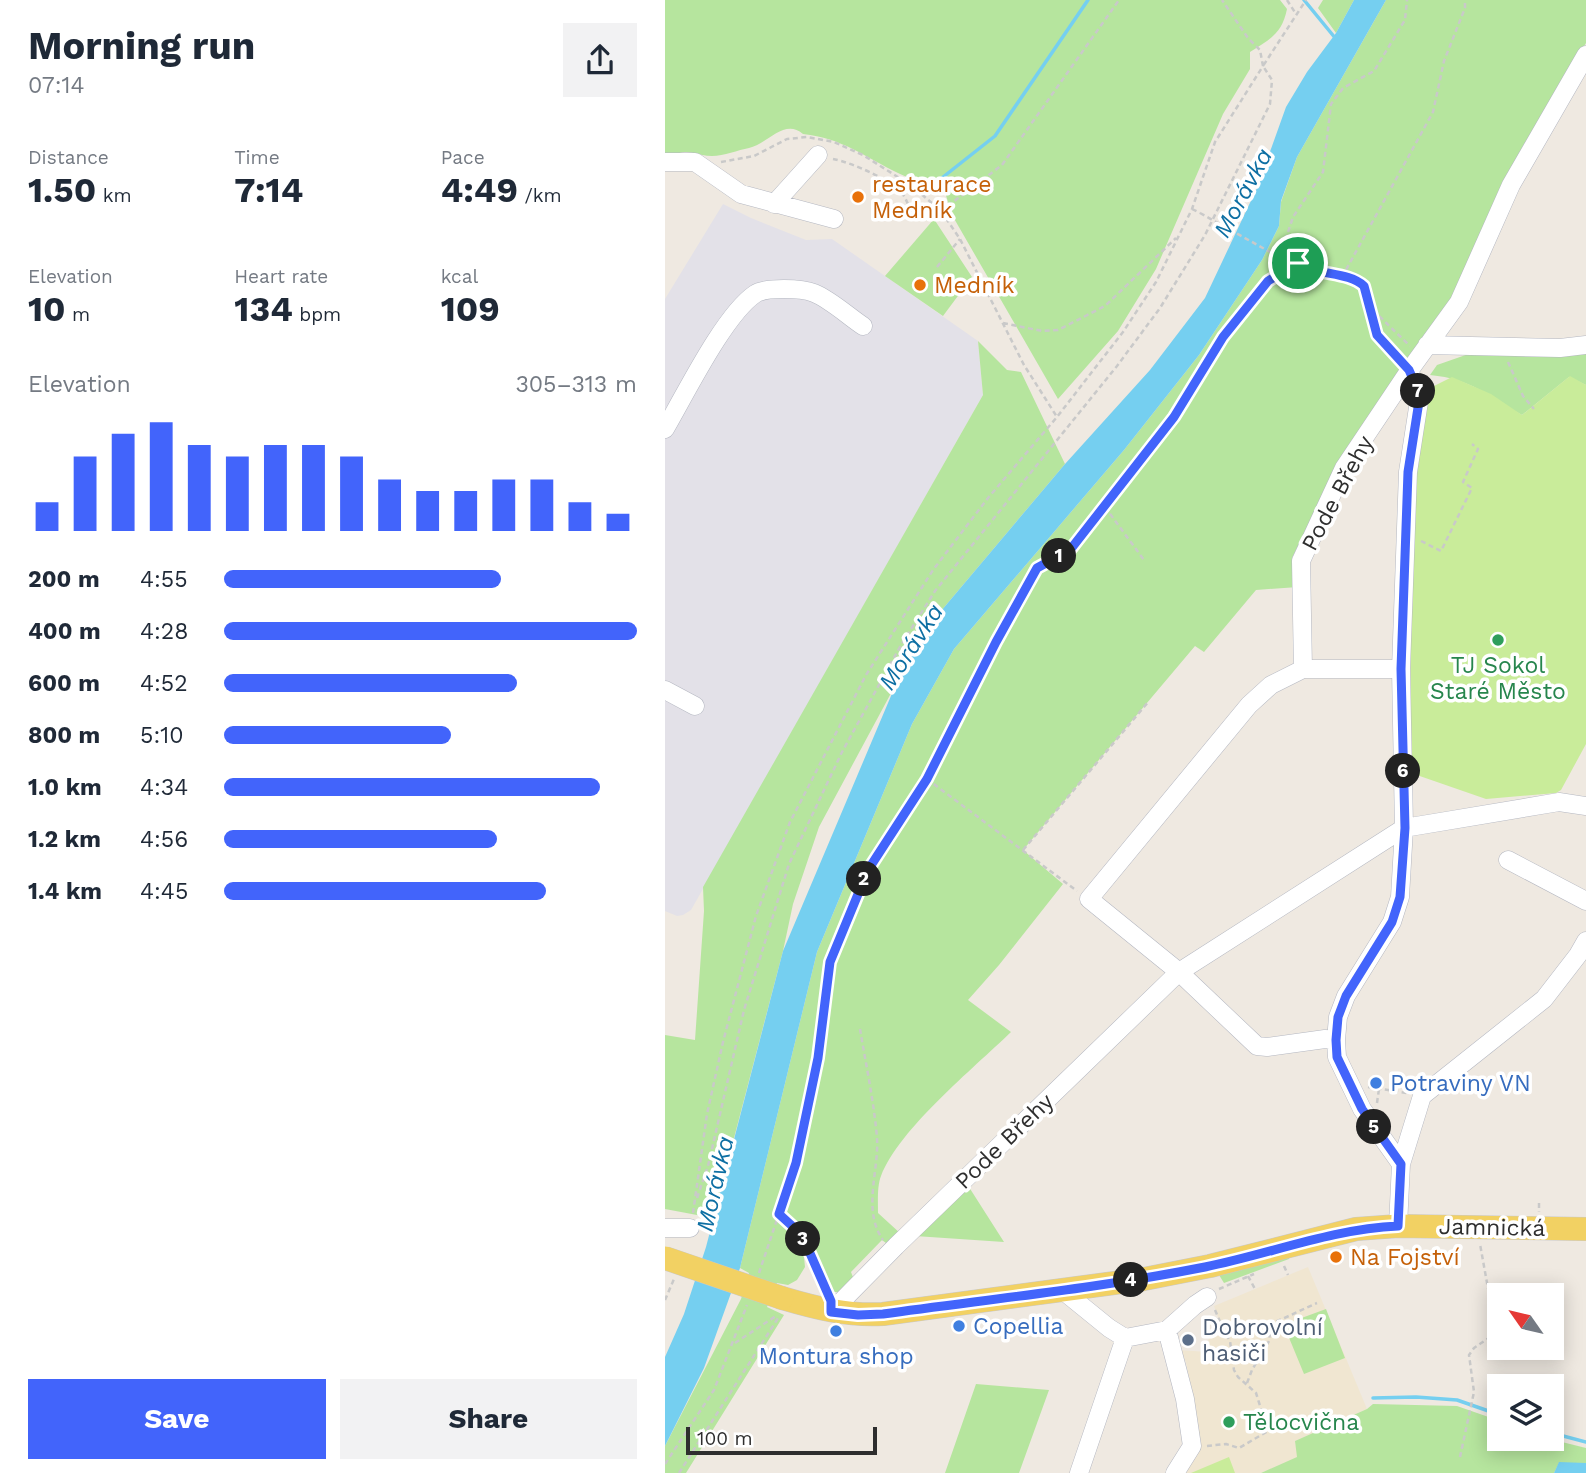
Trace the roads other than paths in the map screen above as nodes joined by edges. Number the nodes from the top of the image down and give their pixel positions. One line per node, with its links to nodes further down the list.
1 (1586, 55): 8 (street, Pode Břehy)
2 (818, 155): 4 (street)
3 (665, 162): 4 (street)
4 (774, 204): 5 (street)
5 (834, 219)
6 (863, 326): 10 (street)
7 (1586, 345): 8 (street)
8 (1424, 350): 9 (street, Pode Břehy)
9 (1409, 370): 11 (street, Pode Břehy); 12 (street, Pode Břehy)
10 (665, 429)
11 (1304, 668): 12 (street); 20 (street)
12 (1401, 669): 16 (street, Pode Břehy)
13 (665, 690): 14 (street)
14 (695, 706)
15 (1586, 806): 16 (street)
16 (1405, 828): 20 (street, Pode Břehy); 21 (street, Pode Břehy)
17 (1508, 860): 18 (street)
18 (1586, 901)
19 (1583, 952): 22 (street)
20 (1179, 972): 21 (street); 30 (street, Pode Břehy)
21 (1336, 1040): 22 (street)
22 (1401, 1164): 23 (street)
23 (1398, 1226): 26 (main road, Jamnická); 28 (main road, Jamnická)
24 (665, 1228): 25 (street)
25 (690, 1228)
26 (1586, 1229)
27 (671, 1265): 30 (main road, Jamnická, bridge)
28 (1061, 1289): 30 (main road, Jamnická); 32 (street)
29 (1211, 1302): 31 (street)
30 (831, 1312)
31 (1167, 1330): 32 (street); 34 (street)
32 (1125, 1338): 33 (street)
33 (1079, 1473)
34 (1174, 1473)

